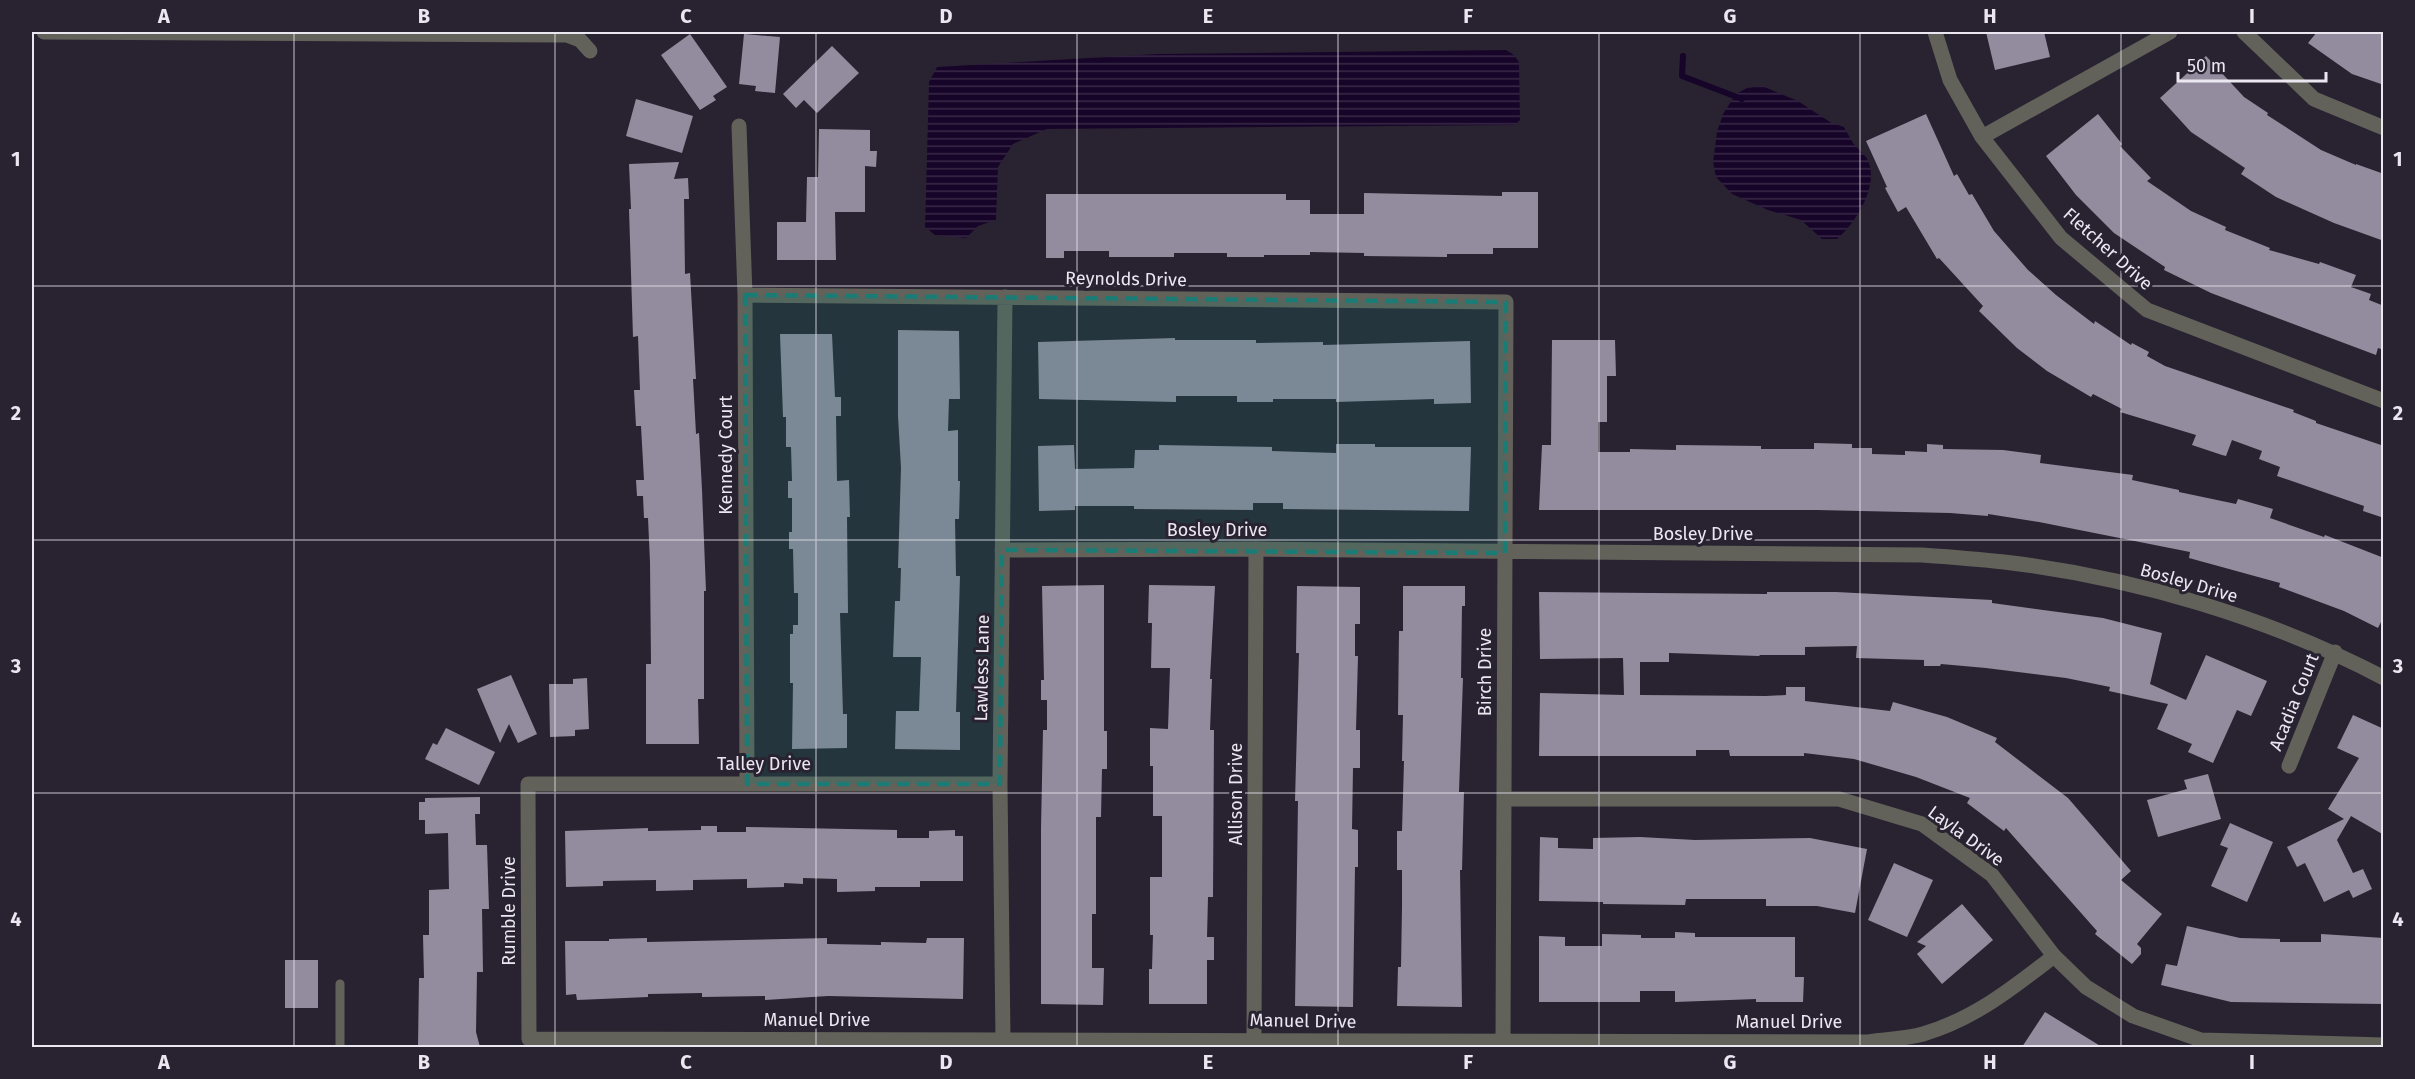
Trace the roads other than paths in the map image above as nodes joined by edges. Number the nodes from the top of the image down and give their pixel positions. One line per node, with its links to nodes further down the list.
1 (44, 32): 5 (street)
2 (1935, 32): 8 (street, Fletcher Drive)
3 (2170, 32): 8 (street)
4 (2244, 32): 7 (street)
5 (590, 51)
6 (739, 126): 9 (street, Kennedy Court)
7 (2384, 128)
8 (1982, 137): 12 (street, Fletcher Drive)
9 (745, 295): 10 (street, Reynolds Drive); 20 (street, Kennedy Court)
10 (1005, 297): 11 (street, Reynolds Drive); 14 (street, Lawless Lane)
11 (1506, 302): 15 (street, Birch Drive)
12 (2384, 401)
13 (1256, 549): 14 (street, Bosley Drive); 15 (street, Bosley Drive); 27 (street, Allison Drive)
14 (1002, 550): 21 (street, Lawless Lane)
15 (1505, 553): 16 (street, Bosley Drive); 22 (street, Birch Drive)
16 (2335, 652): 17 (street, Bosley Drive); 18 (street, Acadia Court)
17 (2384, 678)
18 (2289, 766)
19 (528, 784): 20 (street, Talley Drive); 25 (street, Rumble Drive)
20 (747, 784): 21 (street, Talley Drive)
21 (1000, 784): 26 (street, Lawless Lane)
22 (1504, 799): 23 (street, Layla Drive); 28 (street, Birch Drive)
23 (2054, 956): 28 (street, Manuel Drive); 29 (street, Layla Drive)
24 (340, 984): 30 (lane)
25 (529, 1039): 26 (street, Manuel Drive)
26 (1003, 1040): 27 (street, Manuel Drive)
27 (1254, 1040): 28 (street, Manuel Drive)
28 (1503, 1042)
29 (2384, 1045)
30 (340, 1047)

